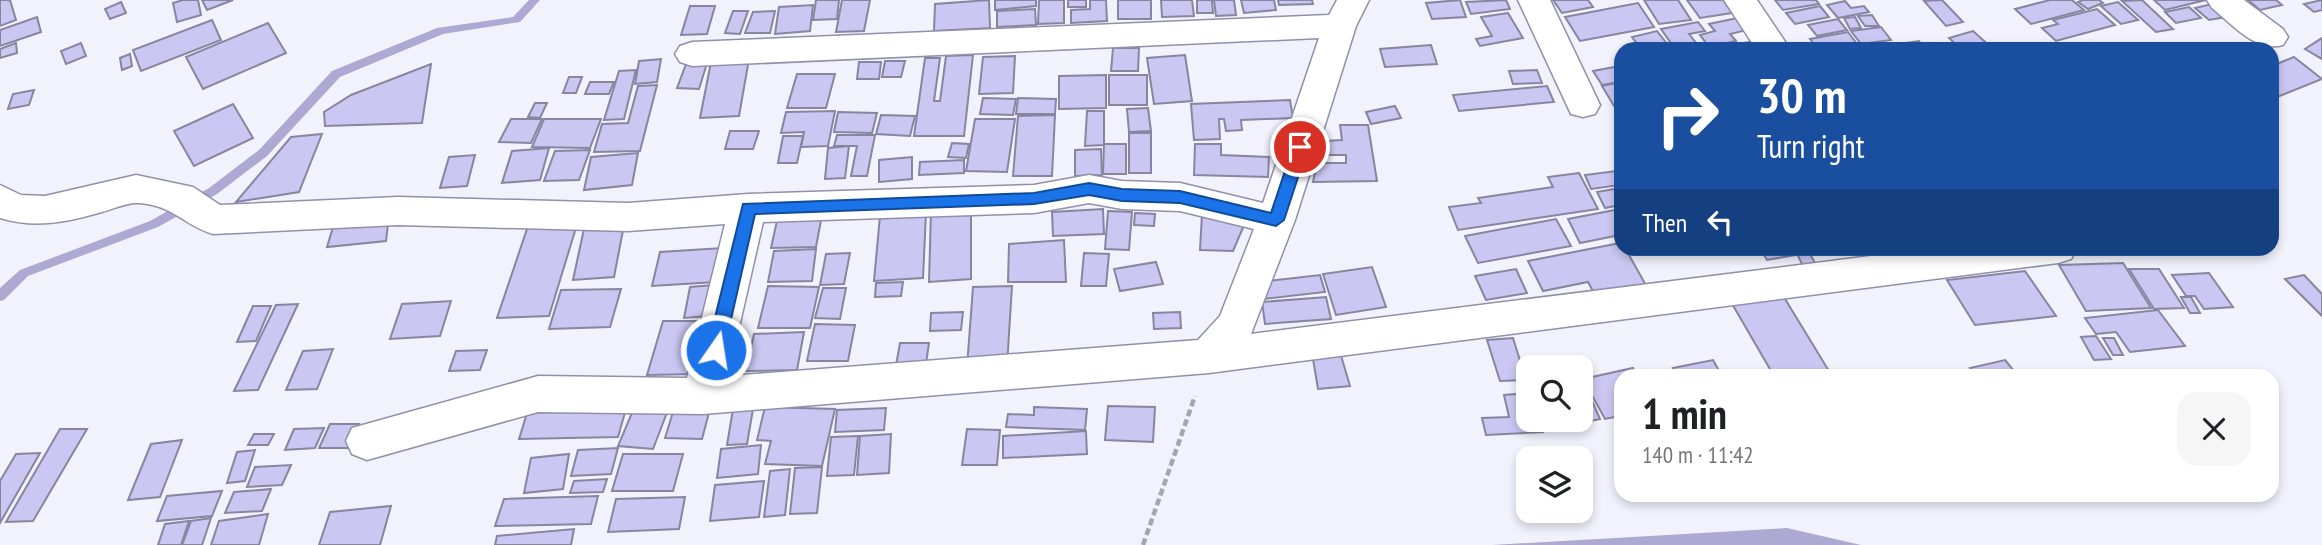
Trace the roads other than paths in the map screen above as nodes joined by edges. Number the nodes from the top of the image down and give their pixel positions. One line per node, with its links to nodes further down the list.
1 (1534, 0): 8 (street)
2 (1740, 0): 6 (street)
3 (2224, 0): 5 (street)
4 (1347, 13): 7 (street); 11 (street)
5 (2271, 37)
6 (1768, 42)
7 (692, 54)
8 (1583, 105)
9 (0, 199): 10 (street)
10 (748, 208): 11 (street); 14 (street)
11 (1276, 220): 13 (street)
12 (1995, 256): 13 (street)
13 (1209, 355): 14 (street)
14 (703, 396): 15 (street)
15 (367, 441)

